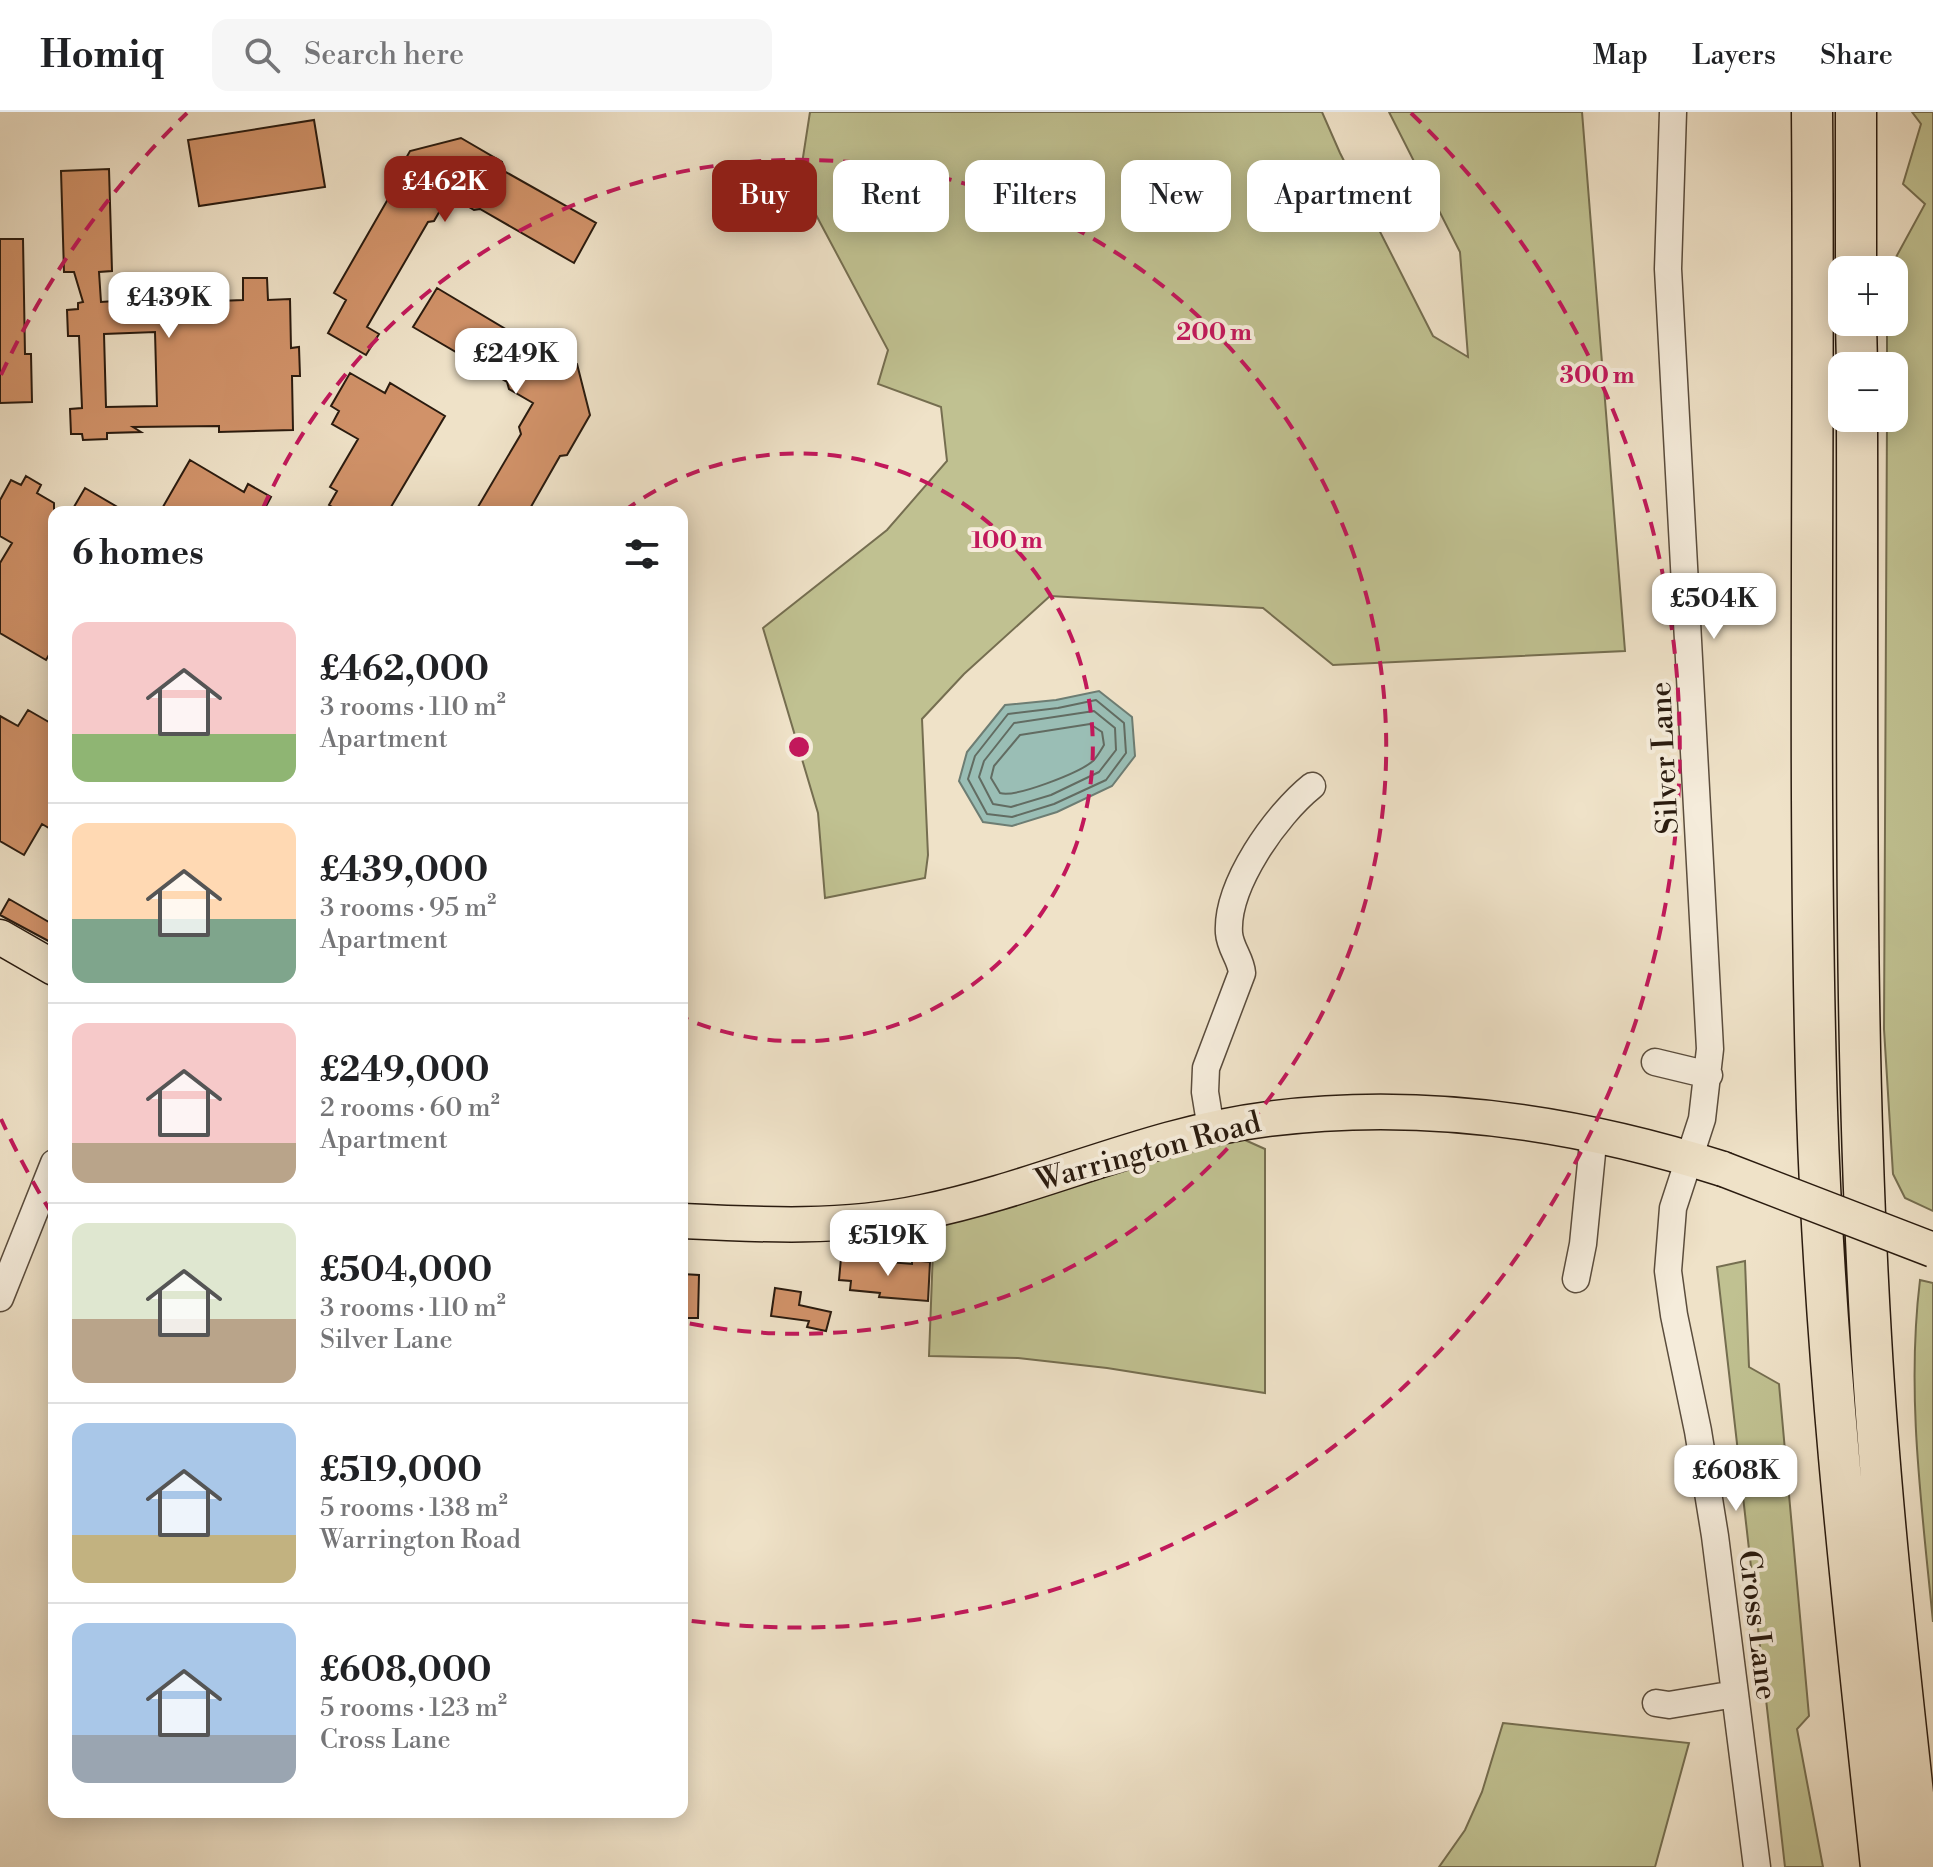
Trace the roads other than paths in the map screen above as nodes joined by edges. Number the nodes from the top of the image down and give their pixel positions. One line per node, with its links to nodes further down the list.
1 (1673, 112): 10 (street, Silver Lane)
2 (1812, 112): 22 (highway)
3 (1856, 112): 4 (highway)
4 (1856, 256)
5 (1857, 432): 23 (highway)
6 (1312, 786): 11 (street)
7 (0, 937): 8 (main road)
8 (48, 965)
9 (1655, 1062): 10 (street)
10 (1709, 1075): 13 (street, Silver Lane)
11 (1211, 1129): 12 (main road, Warrington Road); 15 (main road, Warrington Road)
12 (1594, 1133): 13 (main road, Warrington Road); 17 (street)
13 (1689, 1158): 16 (main road, Warrington Road, bridge); 19 (street, Cross Lane)
14 (48, 1178): 18 (street)
15 (688, 1221)
16 (1933, 1250)
17 (1576, 1279)
18 (0, 1298)
19 (1735, 1694): 20 (street); 21 (street, Cross Lane)
20 (1656, 1703)
21 (1757, 1867)
22 (1881, 1867)
23 (1921, 1867)

